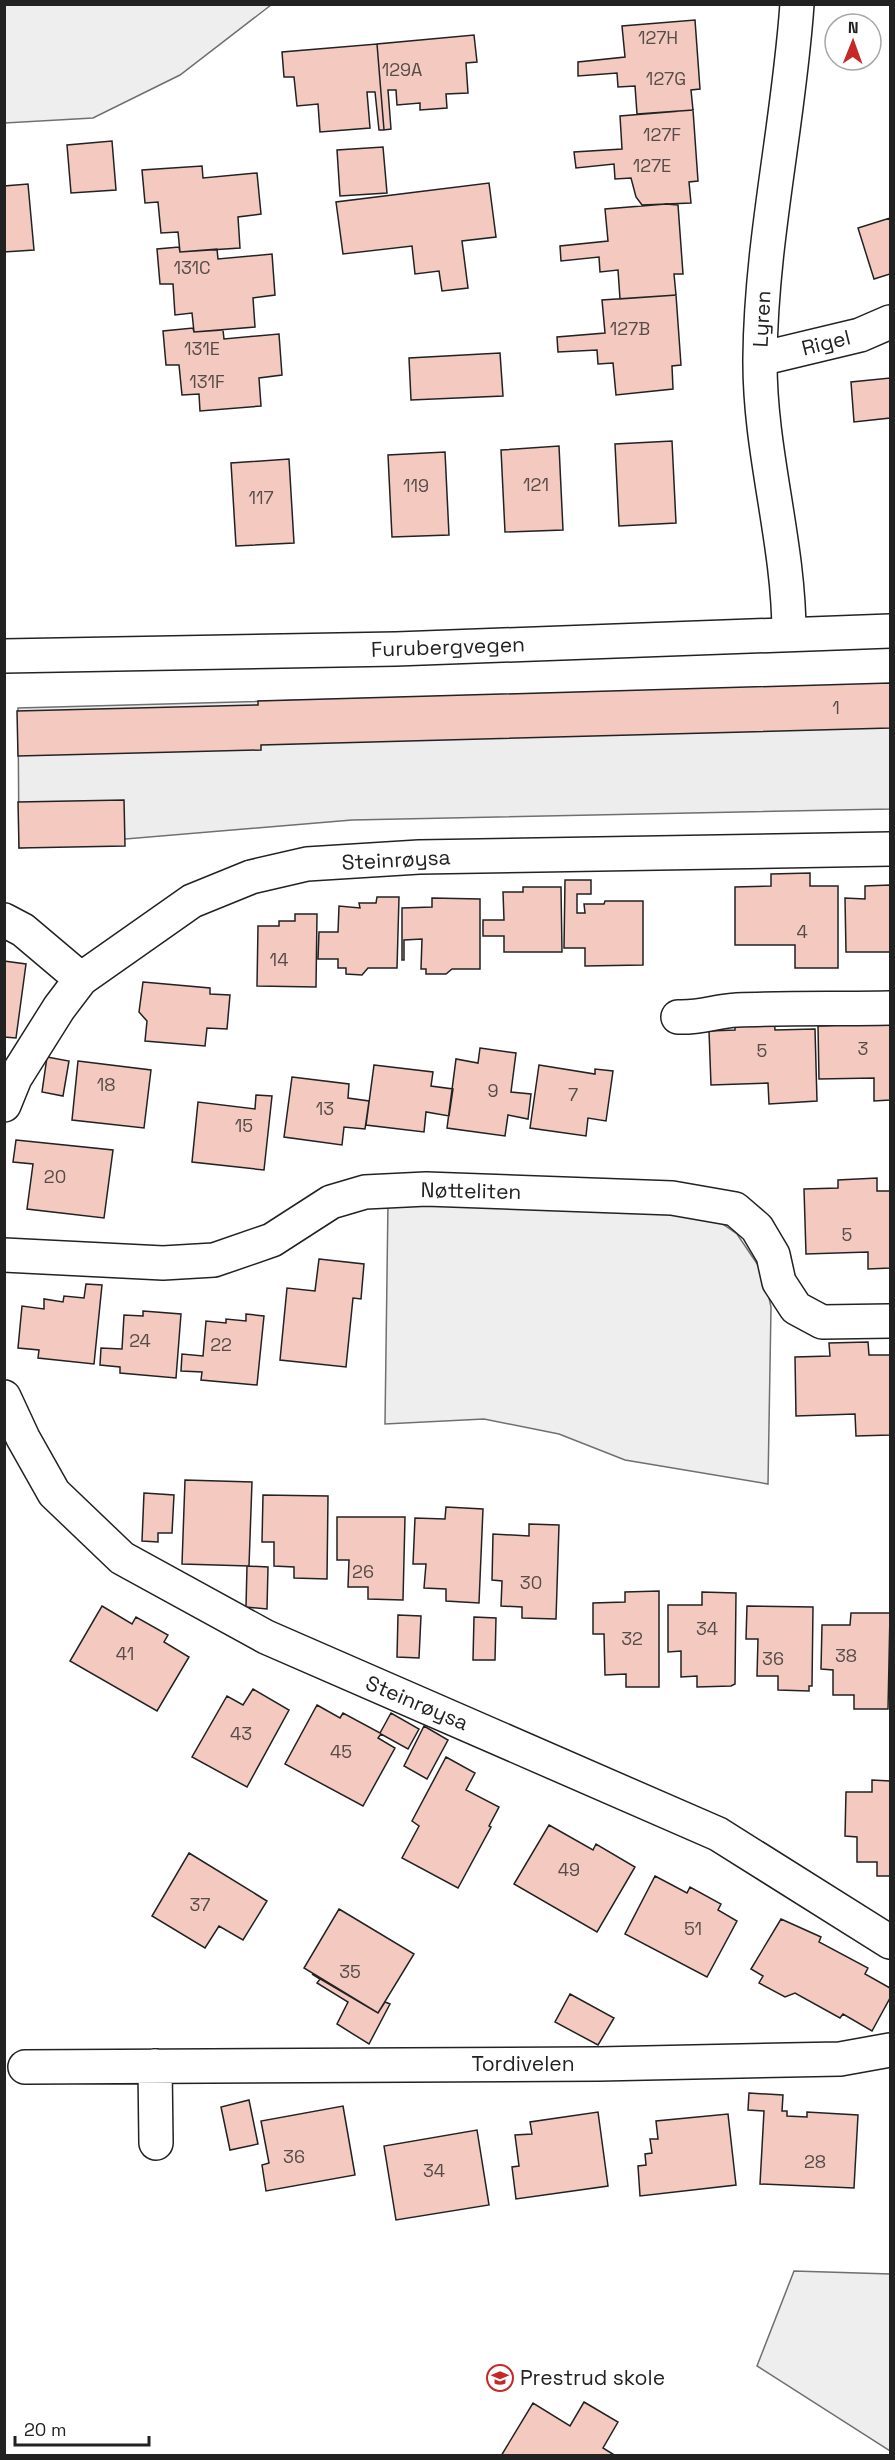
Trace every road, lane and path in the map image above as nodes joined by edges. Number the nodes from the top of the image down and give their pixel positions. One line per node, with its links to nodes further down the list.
1 (797, 4): 3 (street, Lyren)
2 (891, 322): 3 (street, Rigel)
3 (760, 359): 5 (street, Lyren)
4 (891, 631): 5 (street, Furubergvegen)
5 (789, 634): 6 (street, Furubergvegen)
6 (4, 656)
7 (891, 849): 9 (street, Steinrøysa)
8 (4, 920): 9 (street)
9 (81, 979): 12 (street, Steinrøysa)
10 (891, 1008): 11 (street)
11 (678, 1017)
12 (4, 1105)
13 (4, 1255): 14 (street, Nøtteliten)
14 (891, 1321)
15 (4, 1397): 16 (street, Steinrøysa)
16 (891, 1942)
17 (891, 2050): 18 (street, Tordivelen)
18 (155, 2066): 19 (street, Tordivelen); 20 (street)
19 (24, 2067)
20 (156, 2143)

